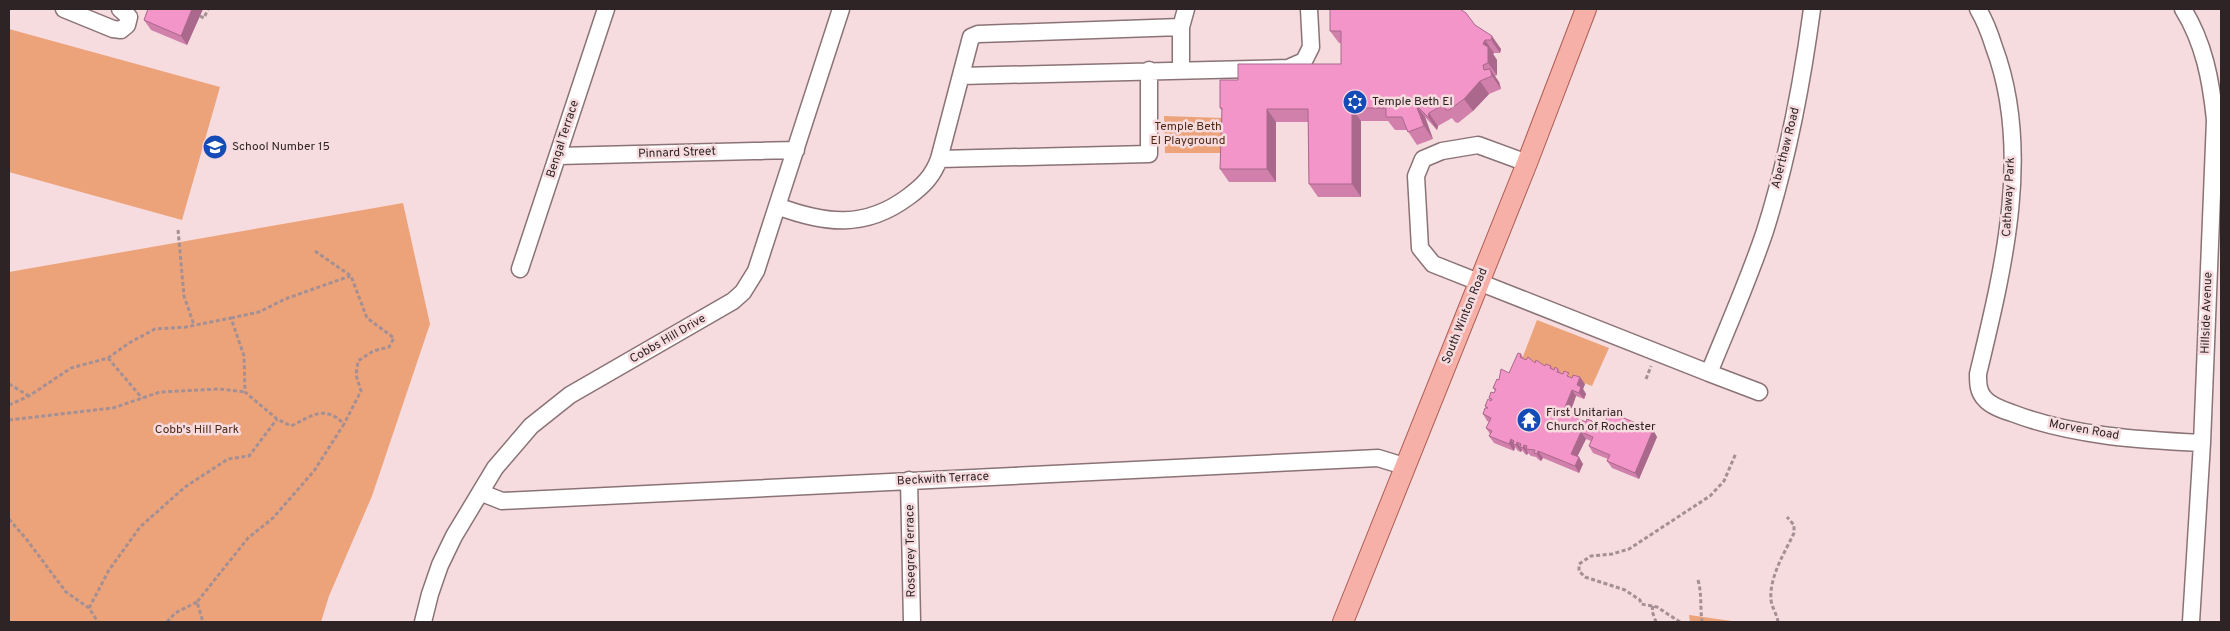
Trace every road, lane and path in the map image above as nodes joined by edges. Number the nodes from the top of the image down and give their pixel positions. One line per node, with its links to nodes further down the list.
1 (64, 9): 2 (street)
2 (120, 9)
3 (208, 9): 12 (path)
4 (606, 9): 18 (street, Bengal Terrace)
5 (841, 9): 17 (street, Cobbs Hill Drive)
6 (1186, 9): 13 (street)
7 (1309, 9): 14 (street)
8 (1586, 9): 20 (main road, South Winton Road)
9 (1812, 9): 30 (street, Aberthaw Road)
10 (1978, 9): 32 (street, Cathaway Park)
11 (2183, 9): 41 (street, Hillside Avenue)
12 (200, 16)
13 (1181, 27): 14 (street); 16 (street)
14 (1181, 69): 15 (street)
15 (1149, 70): 16 (street); 19 (street)
16 (961, 76): 19 (street)
17 (796, 150): 18 (street, Pinnard Street); 21 (street, Cobbs Hill Drive)
18 (558, 156): 24 (street, Bengal Terrace)
19 (939, 159): 21 (street)
20 (1527, 163): 26 (main road, South Winton Road); 26 (street)
21 (777, 206): 45 (street, Cobbs Hill Drive)
22 (178, 230): 28 (path)
23 (315, 252): 25 (path)
24 (520, 269)
25 (351, 276): 27 (path); 40 (path)
26 (1479, 282): 30 (street); 43 (main road, South Winton Road)
27 (231, 318): 28 (path); 33 (path)
28 (194, 325): 29 (path)
29 (108, 358): 35 (path); 36 (path)
30 (1710, 372): 34 (street)
31 (9, 384): 35 (path)
32 (1979, 388): 41 (street, Morven Road)
33 (245, 392): 36 (path); 38 (path)
34 (1760, 392)
35 (30, 396): 37 (path)
36 (142, 398): 39 (path)
37 (9, 404)
38 (277, 419): 40 (path); 51 (path)
39 (9, 420)
40 (344, 424): 49 (path)
41 (2202, 443): 62 (street, Hillside Avenue)
42 (1736, 454): 50 (path)
43 (1404, 466): 44 (street, Beckwith Terrace); 57 (main road, South Winton Road)
44 (910, 480): 45 (street, Beckwith Terrace); 56 (street, Rosegrey Terrace)
45 (482, 493): 55 (street, Cobbs Hill Drive)
46 (1787, 517): 61 (path)
47 (9, 519): 51 (path)
48 (1698, 580): 60 (path)
49 (197, 602): 53 (path); 54 (path)
50 (1653, 606): 58 (path); 59 (path)
51 (89, 608): 52 (path)
52 (98, 622)
53 (167, 622)
54 (203, 622)
55 (423, 622)
56 (912, 622)
57 (1343, 622)
58 (1656, 622)
59 (1680, 622)
60 (1702, 622)
61 (1778, 622)
62 (2191, 622)

